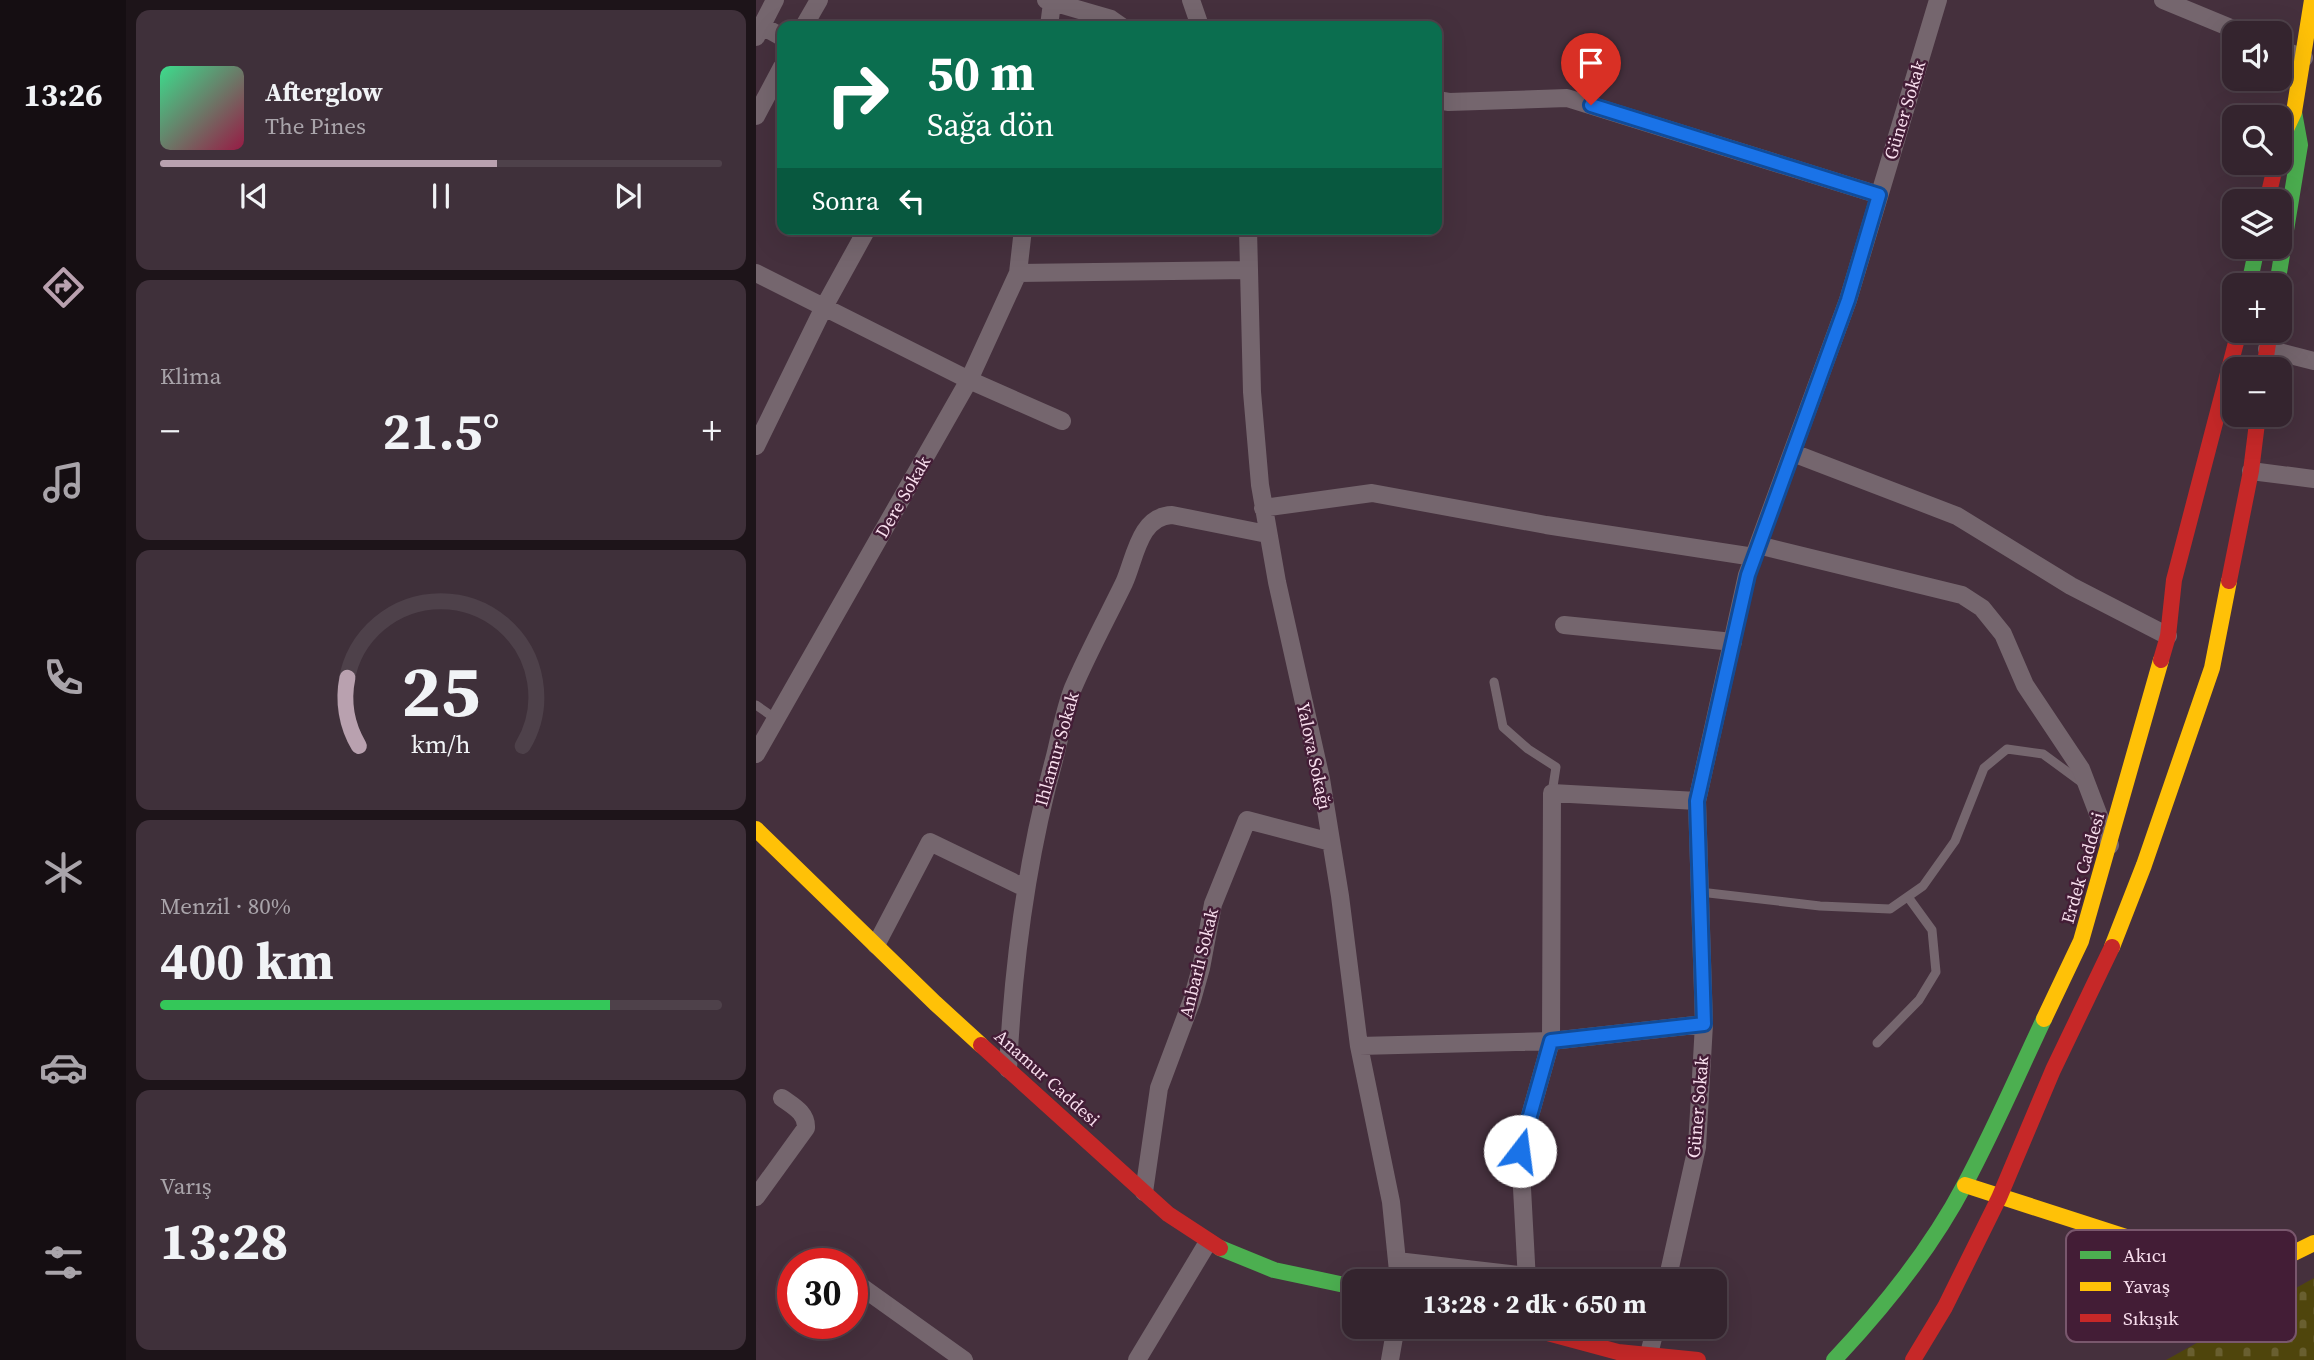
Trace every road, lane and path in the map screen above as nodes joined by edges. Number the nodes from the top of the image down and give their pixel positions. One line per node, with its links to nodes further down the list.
1 (775, 0): 13 (street)
2 (818, 0): 8 (street)
3 (1191, 0): 11 (street)
4 (1938, 0): 22 (street, Güner Sokak)
5 (2163, 0): 12 (street)
6 (2312, 0): 16 (street)
7 (1049, 1): 9 (street); 10 (street)
8 (807, 21)
9 (1049, 21)
10 (1114, 21)
11 (1198, 21)
12 (2222, 24)
13 (759, 32): 14 (street)
14 (777, 36)
15 (2292, 53): 16 (street)
16 (2304, 58): 19 (street)
17 (777, 76): 20 (street)
18 (1442, 101): 22 (street)
19 (2294, 112): 21 (street); 29 (street)
20 (756, 116)
21 (2292, 116)
22 (1879, 195): 40 (street, Güner Sokak)
23 (864, 235): 30 (street)
24 (1022, 235): 28 (street, Dere Sokak)
25 (1248, 235): 26 (street, Yalova Sokağı)
26 (1249, 270): 28 (street); 43 (street, Yalova Sokağı)
27 (756, 273): 30 (street)
28 (1018, 273): 36 (street, Dere Sokak)
29 (2279, 273)
30 (824, 307): 36 (street); 39 (street)
31 (2236, 343): 47 (street, Erdek Caddesi)
32 (2268, 343): 33 (street)
33 (2267, 349): 34 (street); 35 (street)
34 (2266, 357)
35 (2314, 361)
36 (969, 380): 37 (street); 51 (street, Dere Sokak)
37 (1062, 421)
38 (2256, 427): 41 (street)
39 (756, 446)
40 (1793, 453): 45 (street, Güner Sokak); 47 (street)
41 (2250, 471): 42 (street); 72 (street)
42 (2314, 479)
43 (1263, 508): 44 (street, Yalova Sokağı); 45 (street)
44 (1267, 534): 57 (street, Yalova Sokağı); 59 (street, Ihlamur Sokak)
45 (1756, 551): 48 (street, Güner Sokak); 53 (street)
46 (1564, 625): 48 (street)
47 (2168, 636): 58 (street, Erdek Caddesi)
48 (1732, 642): 55 (street, Güner Sokak)
49 (1494, 682): 54 (lane)
50 (756, 705): 51 (lane)
51 (776, 719): 52 (street, Dere Sokak)
52 (756, 754)
53 (2089, 787): 58 (street); 61 (lane)
54 (1552, 793): 55 (street); 64 (street)
55 (1697, 801): 60 (street, Güner Sokak)
56 (756, 829): 62 (street, Anamur Caddesi)
57 (1331, 842): 66 (street, Yalova Sokağı); 70 (street, Anbarlı Sokak)
58 (2110, 845): 69 (street, Erdek Caddesi)
59 (1025, 888): 62 (street); 67 (street, Ihlamur Sokak)
60 (1700, 892): 61 (lane); 63 (street, Güner Sokak)
61 (1908, 897): 65 (lane)
62 (876, 945): 67 (street, Anamur Caddesi)
63 (1704, 1024): 64 (street); 81 (street, Güner Sokak)
64 (1551, 1041): 66 (street); 80 (street)
65 (1877, 1042)
66 (1359, 1046): 77 (street, Yalova Sokağı)
67 (1008, 1069): 70 (street, Anamur Caddesi)
68 (782, 1098): 71 (street)
69 (1965, 1185): 72 (street); 93 (street, Erdek Caddesi)
70 (1144, 1192): 74 (street, Anamur Caddesi)
71 (756, 1197)
72 (1999, 1198): 73 (street); 84 (street)
73 (2101, 1230)
74 (1208, 1242): 82 (street, Anamur Caddesi); 90 (street)
75 (2314, 1243): 76 (street)
76 (2296, 1252)
77 (1397, 1261): 78 (street, Yalova Sokağı); 79 (street)
78 (1398, 1269)
79 (1458, 1269)
80 (1526, 1269)
81 (1670, 1269)
82 (1342, 1285)
83 (868, 1291): 89 (street)
84 (1929, 1334): 94 (street); 95 (street)
85 (1394, 1339): 91 (street)
86 (1570, 1339): 88 (street)
87 (1650, 1339): 88 (street)
88 (1641, 1357): 92 (street)
89 (964, 1360)
90 (1137, 1360)
91 (1390, 1360)
92 (1698, 1360)
93 (1834, 1360)
94 (1913, 1360)
95 (1935, 1360)

